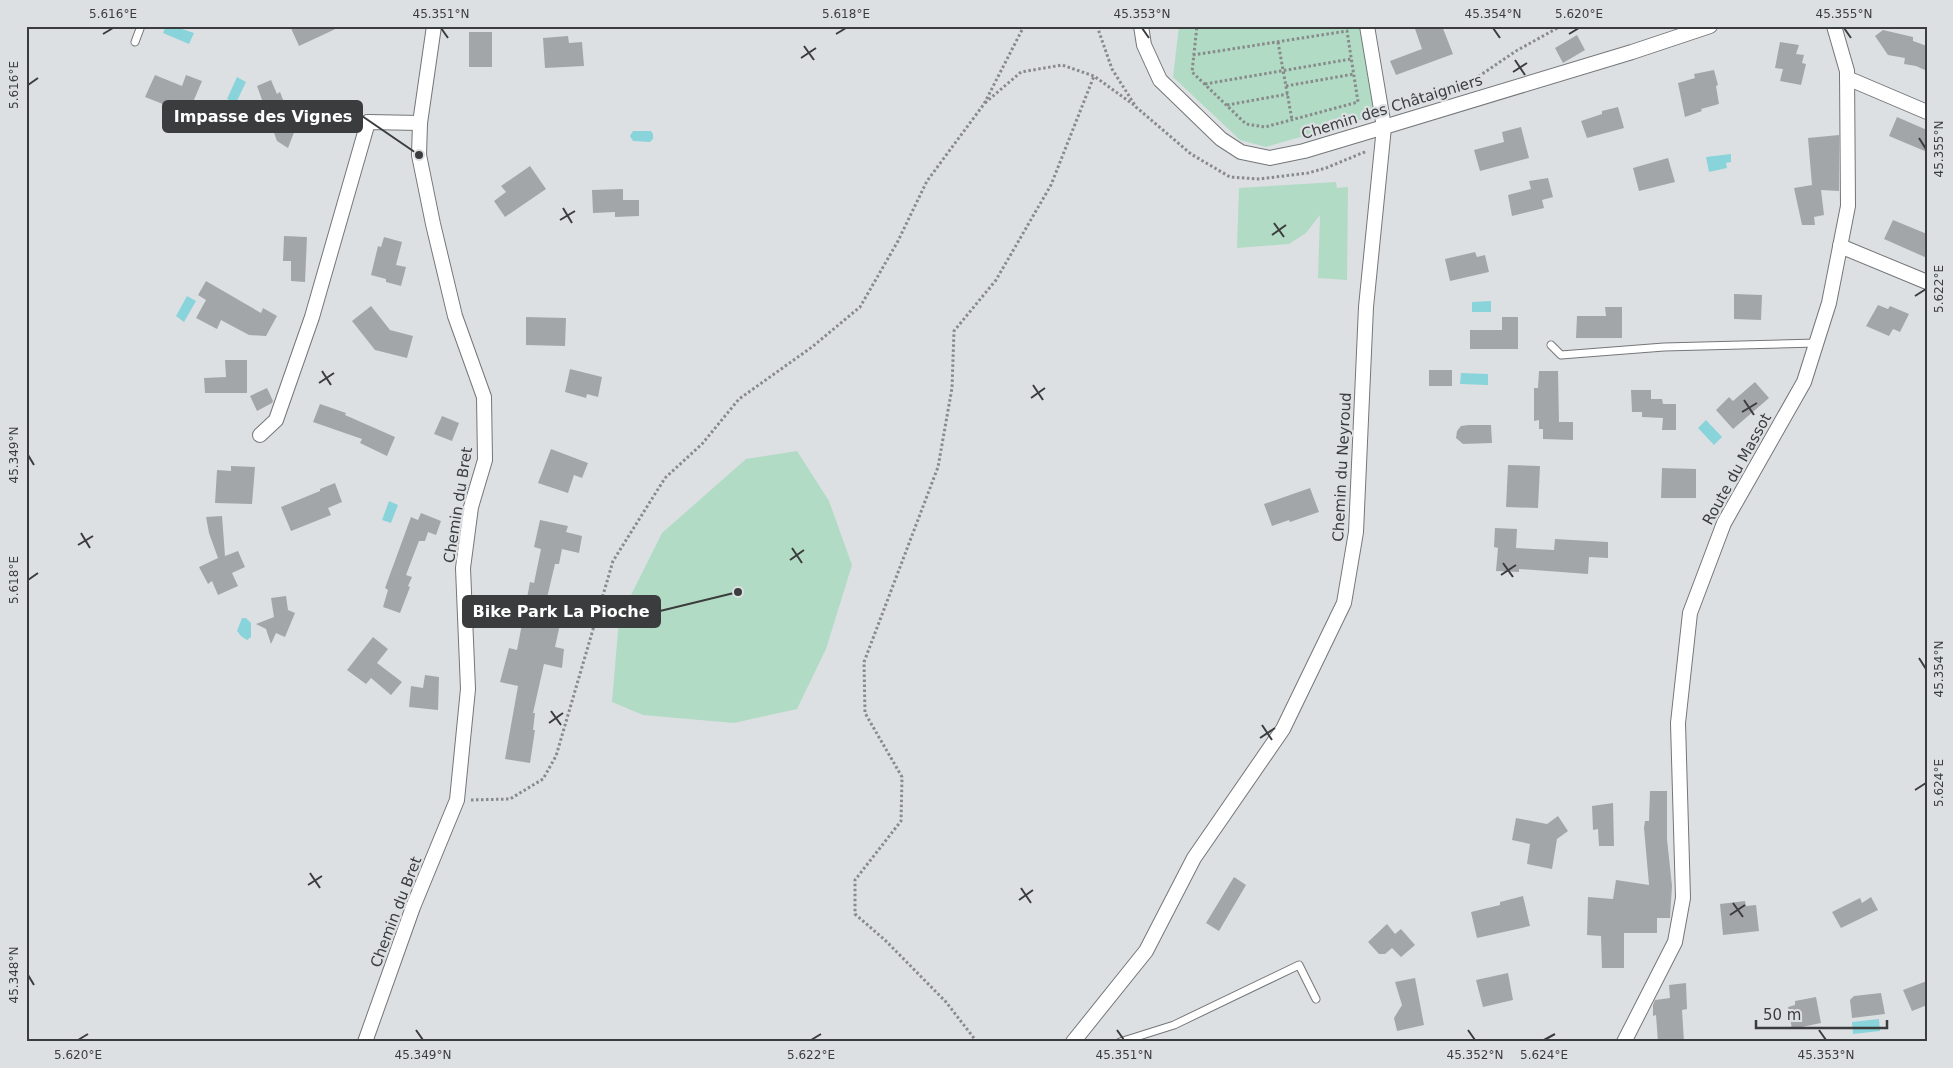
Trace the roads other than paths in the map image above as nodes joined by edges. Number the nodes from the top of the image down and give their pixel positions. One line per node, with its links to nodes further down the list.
1 (141, 26): 7 (lane)
2 (434, 26): 10 (street, Chemin du Bret)
3 (1141, 26): 11 (street, Chemin des Châtaigniers)
4 (1367, 26): 11 (street, Chemin du Neyroud)
5 (1710, 26): 11 (street, Chemin des Châtaigniers)
6 (1834, 26): 8 (street, Route du Massot)
7 (135, 42)
8 (1847, 78): 9 (street); 12 (street, Route du Massot)
9 (1927, 112)
10 (420, 123): 16 (street); 18 (street, Chemin du Bret)
11 (1384, 127): 19 (street, Chemin du Neyroud)
12 (1840, 246): 13 (street); 14 (street, Route du Massot)
13 (1927, 282)
14 (1816, 343): 15 (lane); 21 (street, Route du Massot)
15 (1552, 345)
16 (260, 435)
17 (1316, 999): 20 (lane)
18 (365, 1042)
19 (1073, 1042)
20 (1120, 1042)
21 (1624, 1042)

